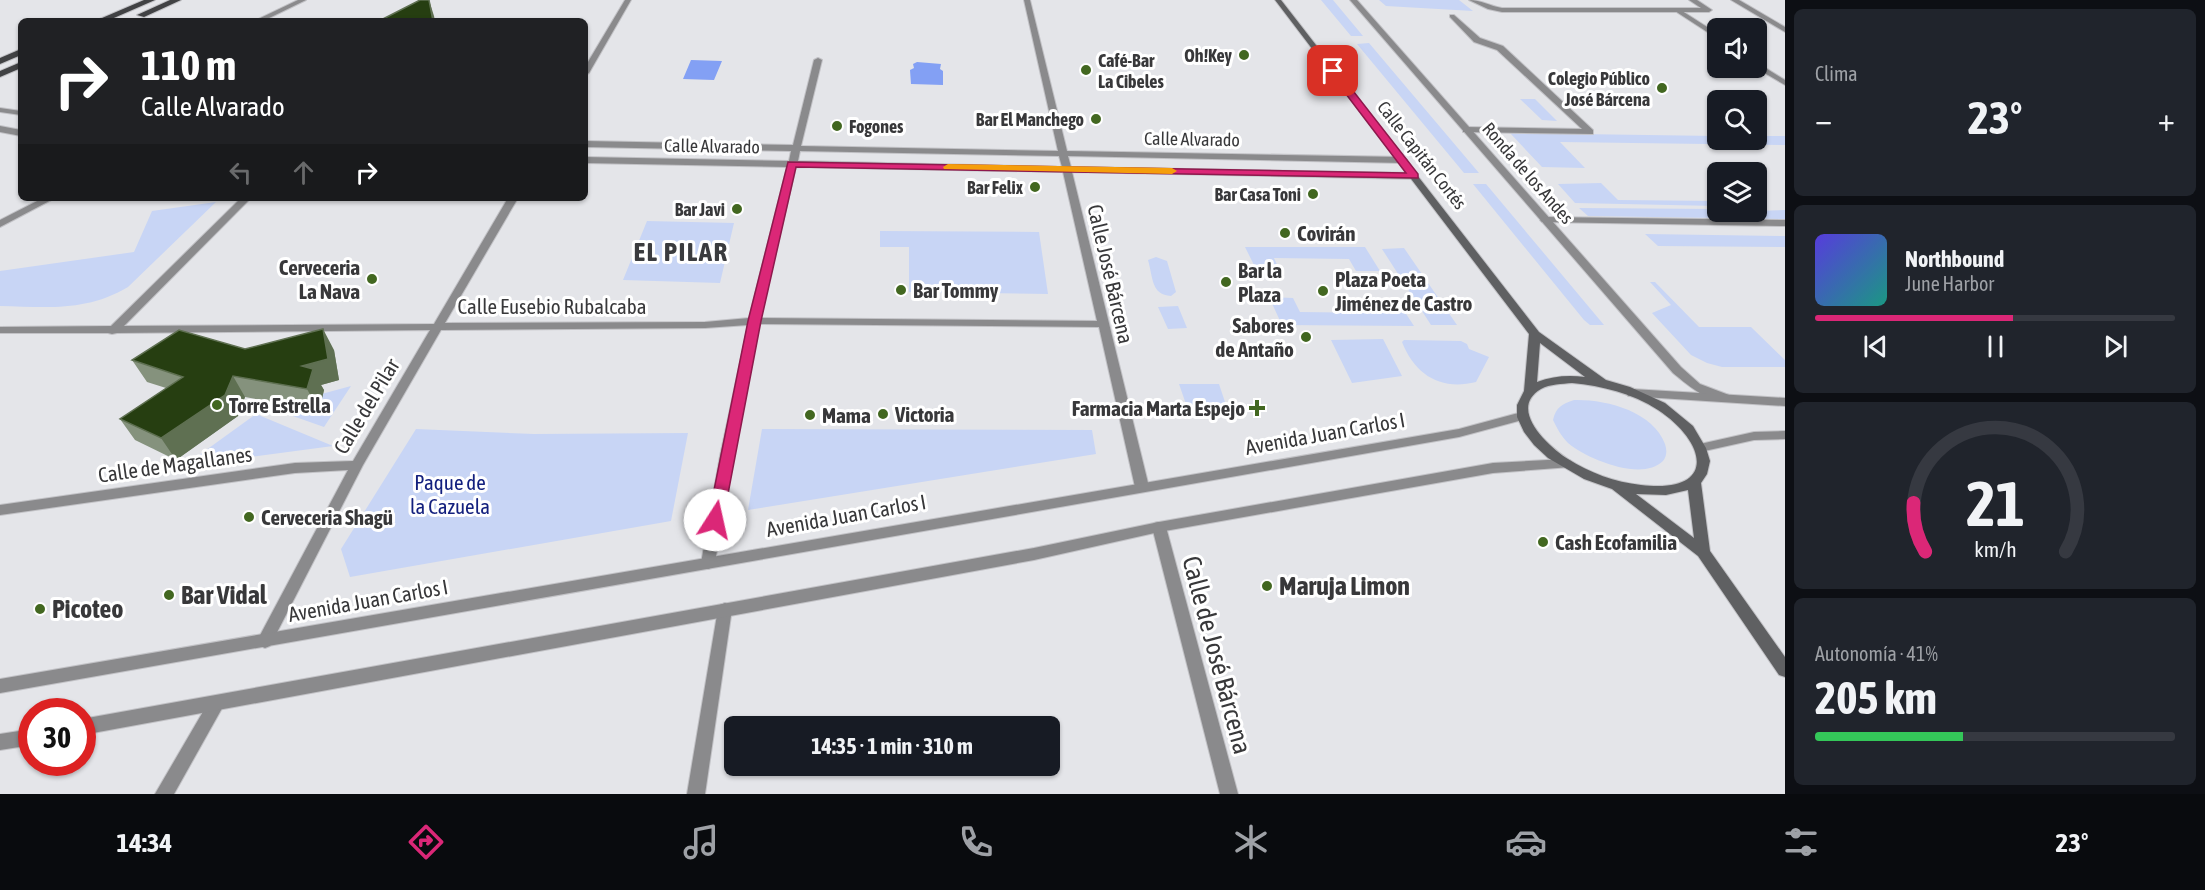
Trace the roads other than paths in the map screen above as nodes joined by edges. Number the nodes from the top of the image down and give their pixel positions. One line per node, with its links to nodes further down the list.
1 (151, 0): 13 (main road)
2 (177, 0): 14 (main road)
3 (303, 0): 15 (street)
4 (628, 0): 22 (street)
5 (1028, 0): 33 (street, Calle José Bárcena)
6 (1278, 0): 35 (main road, Calle Capitán Cortés)
7 (1353, 0): 29 (street, Ronda de los Andes)
8 (1472, 0): 11 (street)
9 (1692, 0): 11 (street)
10 (1734, 0): 17 (street)
11 (1677, 10): 16 (street)
12 (1452, 16): 29 (street)
13 (106, 18)
14 (134, 18)
15 (264, 18)
16 (1707, 30)
17 (1785, 30)
18 (18, 53): 20 (main road)
19 (819, 60): 32 (street)
20 (0, 61)
21 (18, 66): 24 (main road)
22 (588, 68)
23 (1767, 71): 25 (street)
24 (0, 74)
25 (1785, 83)
26 (0, 110): 27 (street)
27 (18, 113)
28 (0, 129): 30 (street)
29 (1466, 130): 42 (street, Ronda de los Andes)
30 (18, 132)
31 (588, 144): 32 (street, Calle Alvarado)
32 (796, 147): 33 (street, Calle Alvarado); 36 (street)
33 (1063, 153): 35 (street, Calle Alvarado); 37 (street, Calle José Bárcena)
34 (588, 160): 36 (street, Calle Alvarado)
35 (1403, 160): 38 (main road, Calle Capitán Cortés)
36 (791, 164): 37 (street, Calle Alvarado); 45 (street)
37 (1068, 169): 38 (street, Calle Alvarado); 46 (street, Calle José Bárcena)
38 (1414, 176): 50 (main road, Calle Capitán Cortés)
39 (44, 201): 44 (street)
40 (243, 201): 49 (street)
41 (511, 201): 47 (street, Calle del Pilar)
42 (1545, 220): 43 (street); 51 (street, Ronda de los Andes)
43 (1785, 223)
44 (0, 224)
45 (754, 321): 46 (street, Calle Eusebio Rubalcaba); 47 (street, Calle Eusebio Rubalcaba); 69 (street)
46 (1105, 324): 65 (street, Calle José Bárcena)
47 (439, 326): 49 (street, Calle Eusebio Rubalcaba); 62 (street, Calle del Pilar)
48 (0, 330): 49 (street, Calle Eusebio Rubalcaba)
49 (112, 331)
50 (1535, 334): 52 (main road, Calle Capitán Cortés); 53 (main road)
51 (1677, 370): 55 (street); 56 (street, Ronda de los Andes)
52 (1602, 383): 53 (main road, Calle Capitán Cortés); 54 (main road, Calle Capitán Cortés)
53 (1530, 390): 58 (main road)
54 (1632, 393): 55 (street); 60 (main road, Calle Capitán Cortés)
55 (1671, 396): 56 (street)
56 (1729, 399): 57 (street)
57 (1785, 402)
58 (1522, 416): 61 (main road); 65 (street, Avenida Juan Carlos I)
59 (1785, 435): 60 (street)
60 (1700, 448): 63 (main road)
61 (1566, 464): 64 (main road); 67 (street)
62 (357, 465): 66 (street, Calle de Magallanes); 71 (street, Calle del Pilar)
63 (1694, 482): 64 (main road); 68 (main road)
64 (1612, 484): 68 (main road)
65 (1142, 487): 69 (street, Avenida Juan Carlos I)
66 (0, 510)
67 (1159, 527): 70 (street); 80 (street, Calle de José Bárcena)
68 (1703, 552): 72 (main road)
69 (708, 563): 71 (street, Avenida Juan Carlos I)
70 (725, 609): 74 (street); 79 (street)
71 (265, 641): 73 (street, Avenida Juan Carlos I)
72 (1785, 670)
73 (0, 686)
74 (217, 703): 75 (street); 78 (street)
75 (96, 725)
76 (18, 739): 77 (street)
77 (0, 742)
78 (164, 794)
79 (696, 794)
80 (1229, 794)

